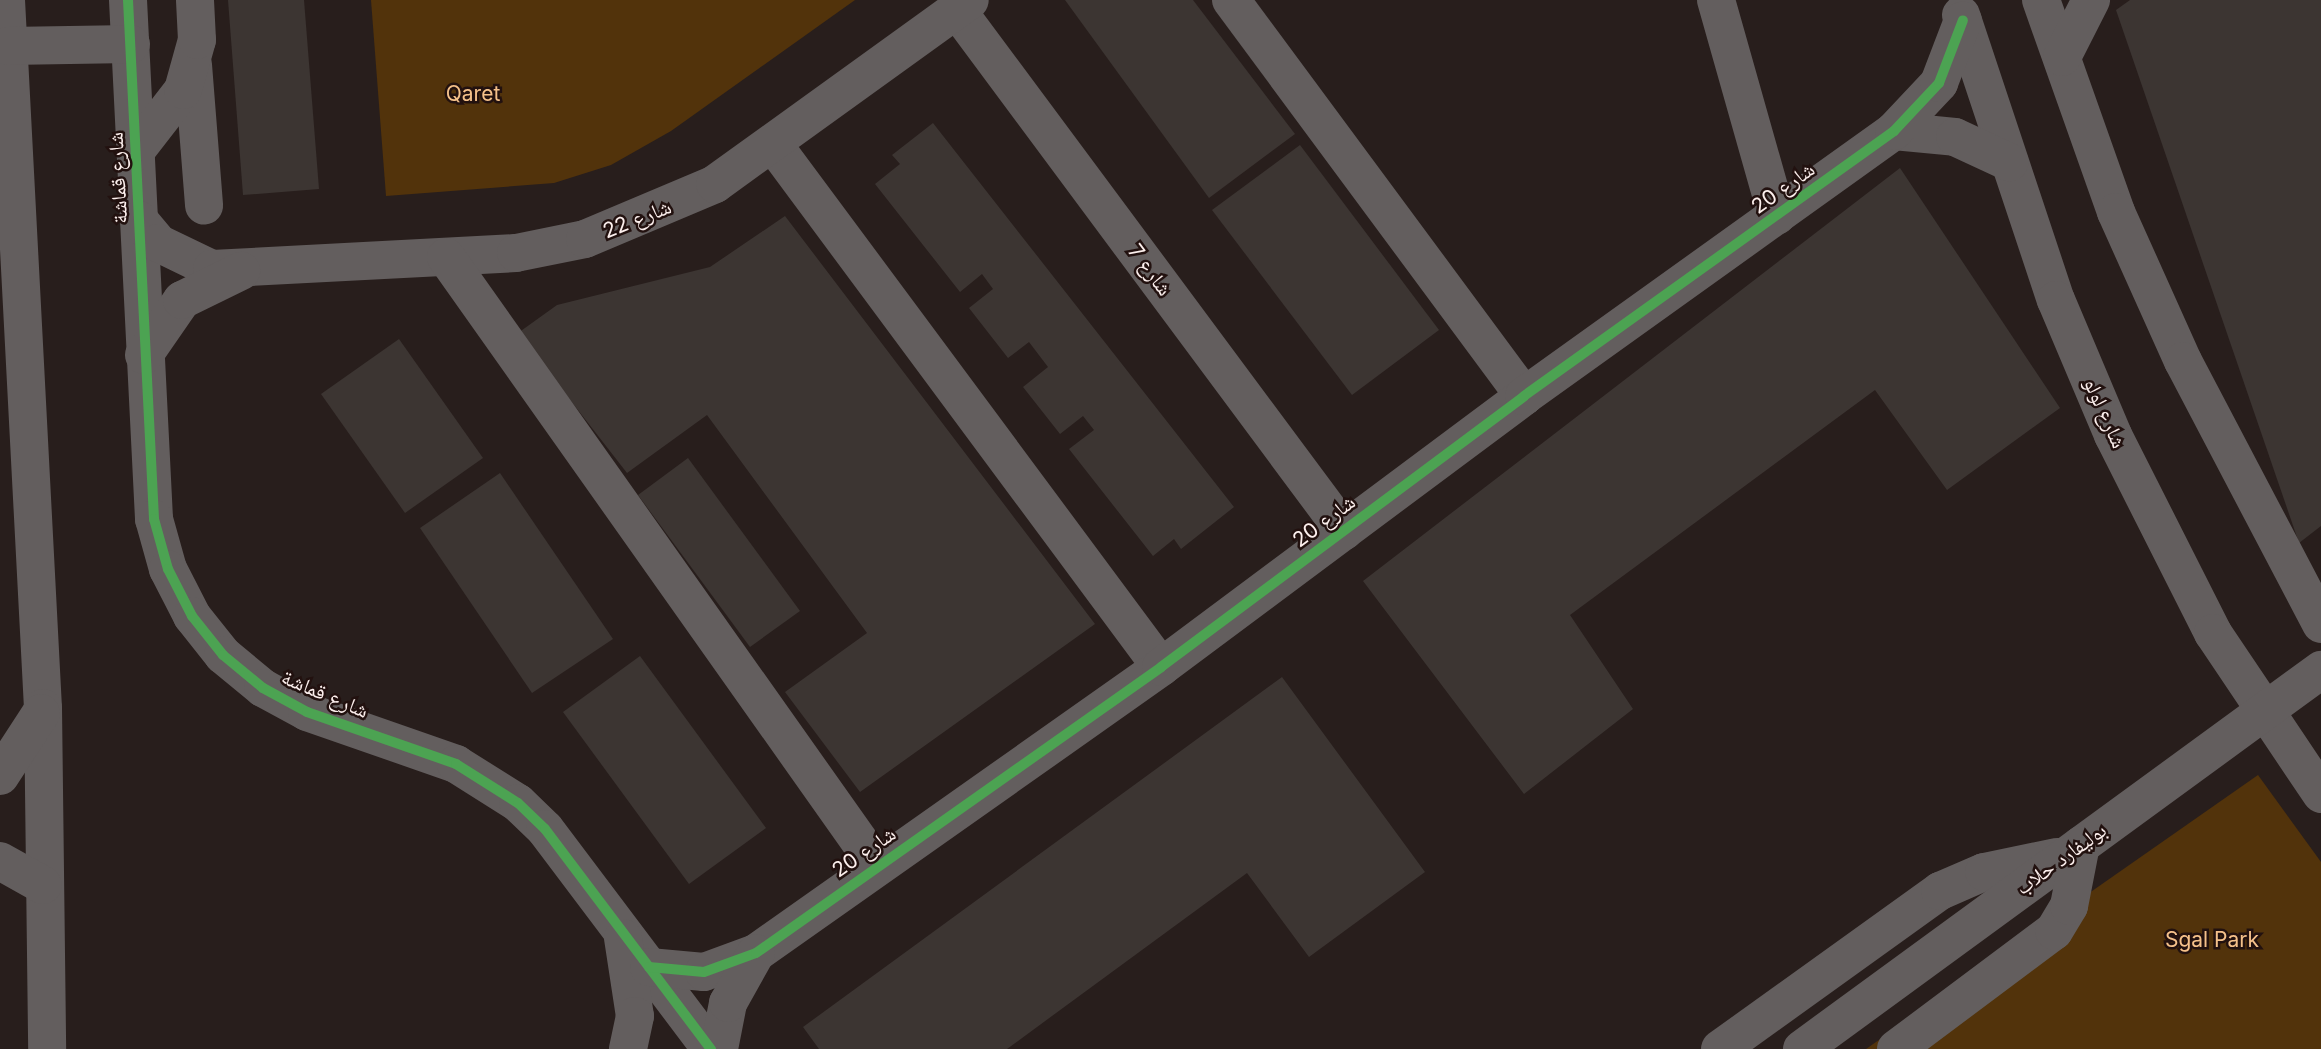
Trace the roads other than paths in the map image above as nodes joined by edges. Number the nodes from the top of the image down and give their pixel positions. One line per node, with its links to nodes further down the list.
1 (6, 0): 11 (street)
2 (128, 0): 10 (street, شارع قماشة)
3 (195, 0): 13 (street)
4 (1231, 0): 26 (street)
5 (1716, 0): 19 (street)
6 (2041, 0): 12 (street)
7 (2091, 0): 12 (street)
8 (963, 5): 15 (street, شارع 22); 27 (street, شارع 7)
9 (1960, 10): 14 (street, شارع 20); 17 (street, شارع لولو)
10 (131, 44): 11 (street); 16 (street, شارع قماشة)
11 (8, 46): 20 (street)
12 (2062, 57): 28 (street)
13 (192, 65): 16 (street); 18 (street)
14 (1894, 131): 17 (street); 19 (street, شارع 20)
15 (773, 144): 22 (street, شارع 22); 29 (street)
16 (135, 152): 21 (street, شارع قماشة)
17 (2009, 162): 32 (street, شارع لولو)
18 (204, 206)
19 (1777, 216): 26 (street, شارع 20)
20 (8, 218): 24 (street)
21 (139, 220): 23 (street, شارع 22); 25 (street, شارع قماشة)
22 (446, 257): 23 (street, شارع 22); 37 (street)
23 (242, 271): 25 (street, شارع 22)
24 (12, 335): 31 (street)
25 (144, 355): 39 (street, شارع قماشة)
26 (1524, 396): 27 (street, شارع 20)
27 (1344, 531): 29 (street, شارع 20)
28 (2321, 624)
29 (1161, 667): 37 (street, شارع 20)
30 (2321, 670): 32 (street, بوليفارد حلاب)
31 (43, 708): 33 (street); 38 (street)
32 (2264, 710): 34 (street, شارع لولو); 35 (street, بوليفارد حلاب)
33 (0, 776)
34 (2321, 794)
35 (2073, 850): 46 (street); 47 (street, بوليفارد حلاب); 48 (street)
36 (0, 861): 38 (street)
37 (877, 866): 40 (street, شارع 20)
38 (43, 885): 42 (street)
39 (621, 930): 41 (street, شارع قماشة); 43 (street)
40 (755, 953): 41 (street, شارع 20); 45 (street, شارع 20)
41 (649, 967): 44 (street, شارع قماشة)
42 (47, 1049)
43 (628, 1049)
44 (711, 1049)
45 (719, 1049)
46 (1720, 1049)
47 (1802, 1049)
48 (1896, 1049)

